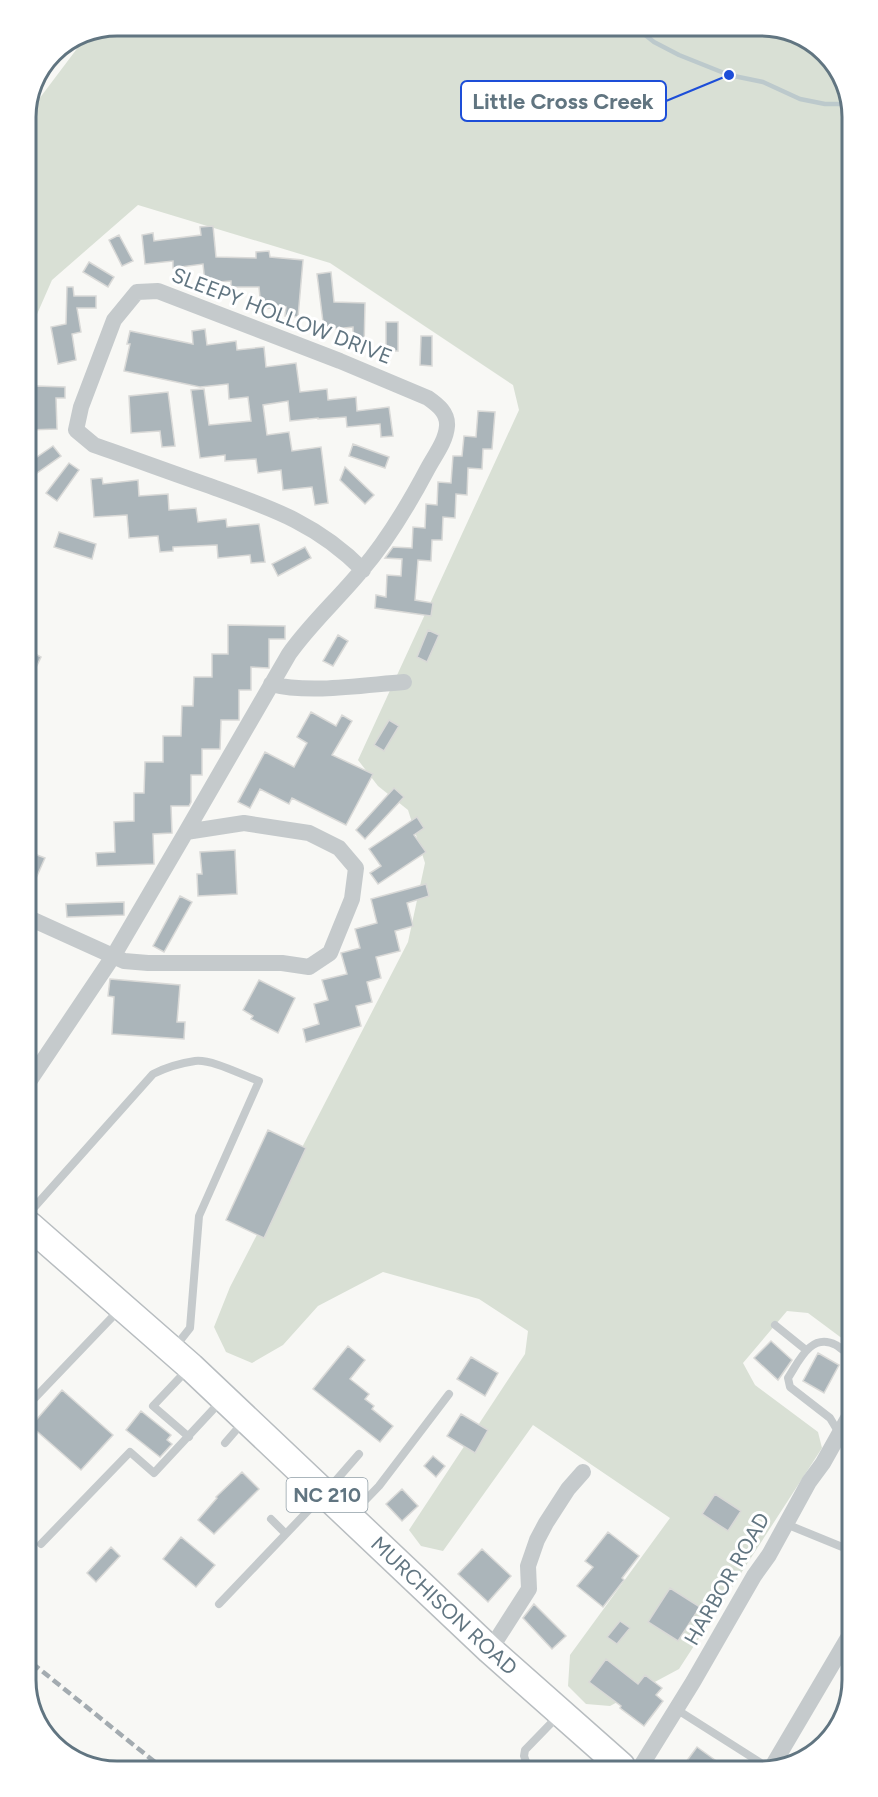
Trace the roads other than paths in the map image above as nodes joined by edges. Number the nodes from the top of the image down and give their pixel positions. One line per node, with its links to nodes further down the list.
1 (363, 570): 1 (street, SLEEPY HOLLOW DRIVE); 3 (street, SLEEPY HOLLOW DRIVE)
2 (404, 682): 3 (street)
3 (271, 684): 4 (street, SLEEPY HOLLOW DRIVE)
4 (186, 832): 6 (street, SLEEPY HOLLOW DRIVE); 6 (street)
5 (36, 921): 6 (street)
6 (114, 955): 7 (street, SLEEPY HOLLOW DRIVE)
7 (36, 1071)
8 (36, 1205): 14 (lane)
9 (36, 1231): 10 (main road, MURCHISON ROAD / NC 210)
10 (123, 1305): 14 (main road, MURCHISON ROAD / NC 210); 16 (lane)
11 (775, 1325): 13 (lane)
12 (842, 1349): 13 (lane)
13 (806, 1350): 20 (lane)
14 (181, 1358): 17 (main road, MURCHISON ROAD / NC 210); 21 (lane)
15 (449, 1394): 26 (lane)
16 (36, 1397)
17 (224, 1399): 18 (main road, MURCHISON ROAD / NC 210); 21 (lane)
18 (245, 1420): 22 (lane); 25 (main road, MURCHISON ROAD / NC 210)
19 (842, 1428): 20 (street, HARBOR ROAD)
20 (839, 1433): 28 (street, HARBOR ROAD)
21 (189, 1437): 30 (lane)
22 (225, 1443)
23 (359, 1454): 25 (lane)
24 (583, 1473): 34 (street)
25 (325, 1493): 26 (main road, MURCHISON ROAD / NC 210); 29 (lane)
26 (349, 1516): 34 (main road, MURCHISON ROAD / NC 210)
27 (271, 1519): 29 (lane)
28 (786, 1524): 31 (lane); 35 (street, HARBOR ROAD)
29 (286, 1534): 32 (lane)
30 (41, 1544)
31 (842, 1547)
32 (219, 1604)
33 (842, 1648): 37 (street)
34 (490, 1650): 36 (main road, MURCHISON ROAD / NC 210)
35 (676, 1709): 40 (street, HARBOR ROAD); 41 (lane)
36 (561, 1713): 38 (main road, MURCHISON ROAD / NC 210); 39 (lane)
37 (777, 1759)
38 (610, 1760)
39 (525, 1761)
40 (644, 1761)
41 (758, 1761)

